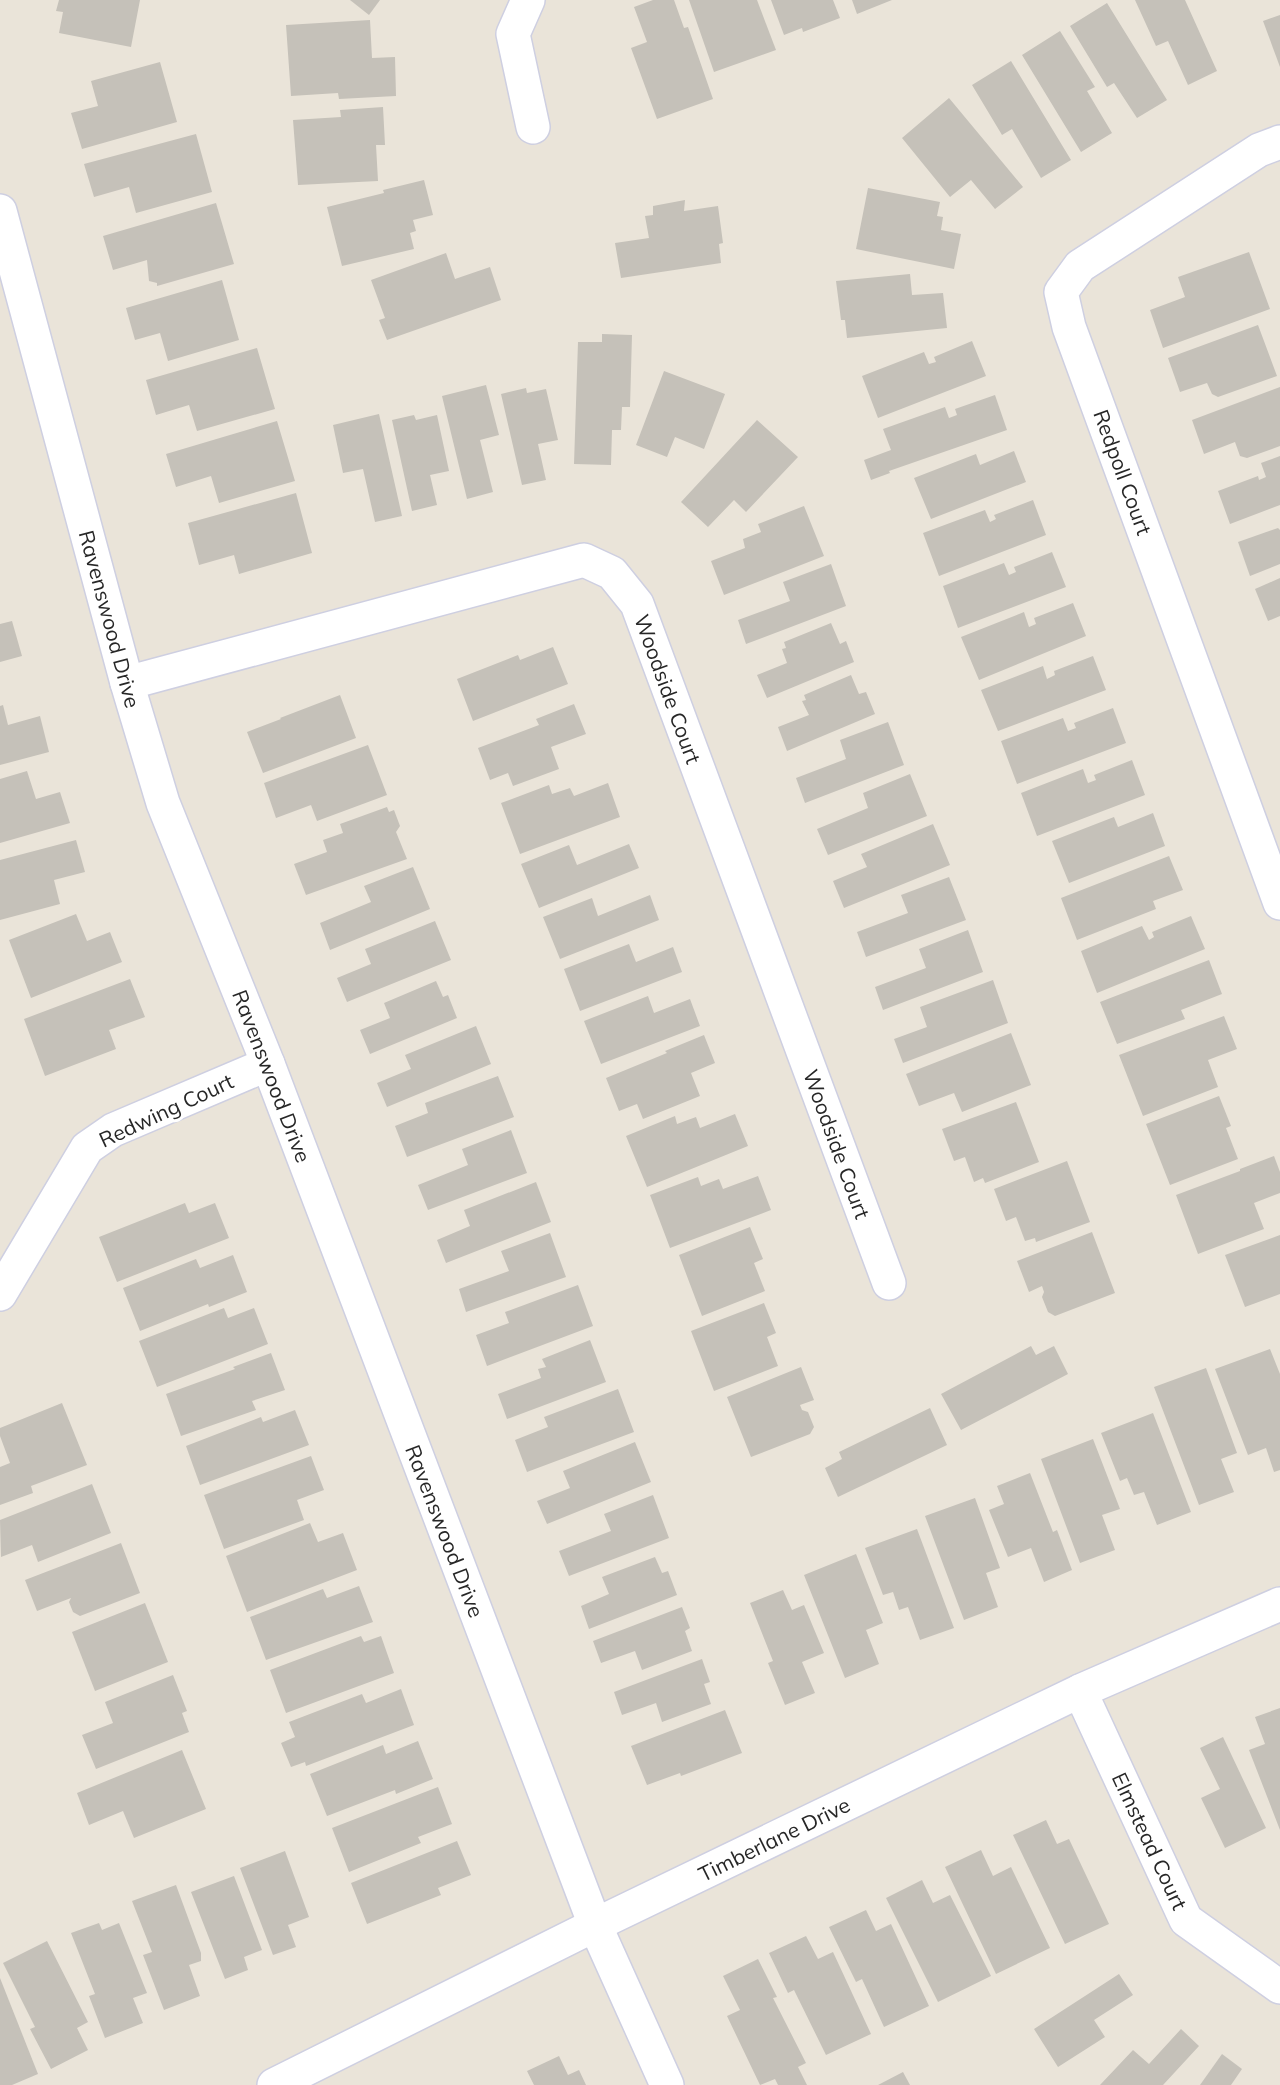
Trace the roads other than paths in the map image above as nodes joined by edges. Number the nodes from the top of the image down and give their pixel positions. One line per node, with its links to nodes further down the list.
1 (528, 0): 2 (street)
2 (533, 127)
3 (1280, 142): 6 (street, Redpoll Court)
4 (0, 211): 5 (street, Ravenswood Drive)
5 (127, 683): 7 (street, Ravenswood Drive); 8 (street, Woodside Court)
6 (1280, 903)
7 (268, 1064): 9 (street, Redwing Court); 12 (street, Ravenswood Drive)
8 (889, 1283)
9 (0, 1294)
10 (1280, 1604): 11 (street, Timberlane Drive)
11 (1080, 1691): 12 (street, Timberlane Drive); 13 (street, Elmstead Court)
12 (595, 1925): 14 (street, Timberlane Drive); 15 (street, Ravenswood Drive)
13 (1280, 1987)
14 (274, 2085)
15 (667, 2085)

